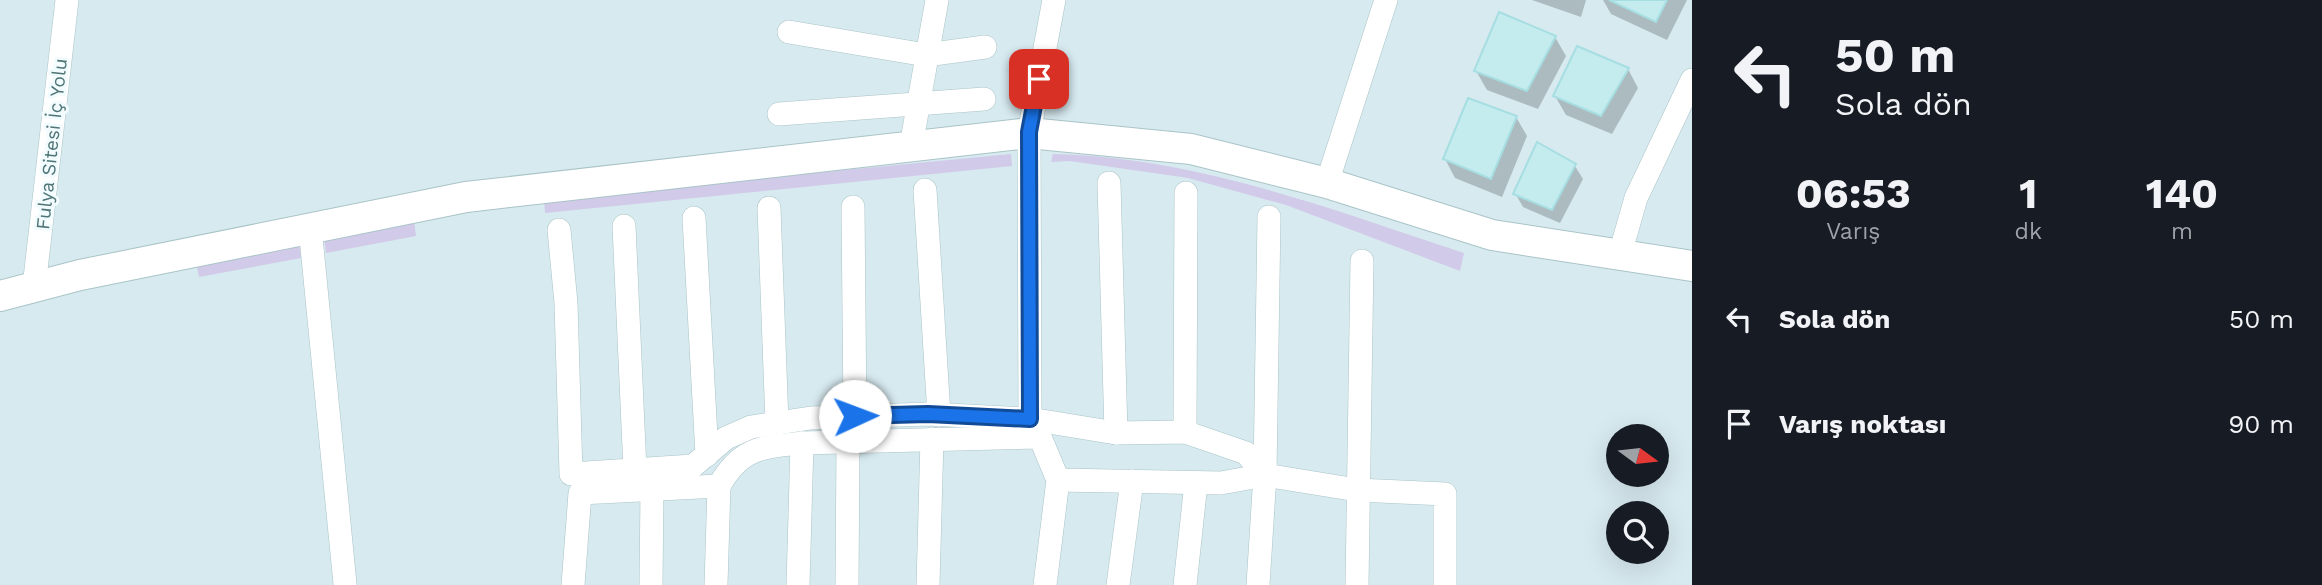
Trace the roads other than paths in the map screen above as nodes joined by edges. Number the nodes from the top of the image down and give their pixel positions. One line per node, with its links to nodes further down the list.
1 (67, 0): 28 (street, Fulya Sitesi İç Yolu)
2 (937, 0): 7 (street)
3 (1054, 0): 12 (street)
4 (1386, 0): 15 (street)
5 (789, 32): 7 (street)
6 (985, 47): 7 (street)
7 (926, 55): 10 (street)
8 (1692, 80): 25 (street)
9 (984, 99): 10 (street)
10 (918, 106): 11 (street); 13 (street)
11 (779, 114)
12 (1029, 132): 13 (street); 15 (street); 32 (street)
13 (911, 146): 23 (street)
14 (1109, 183): 35 (street)
15 (1327, 183): 25 (street)
16 (925, 190): 30 (street)
17 (1186, 193): 34 (street)
18 (853, 207): 31 (street)
19 (769, 208): 33 (street)
20 (1269, 217): 41 (street)
21 (694, 218): 39 (street)
22 (624, 226): 40 (street)
23 (310, 227): 28 (street); 48 (street)
24 (559, 230): 40 (street)
25 (1620, 254): 27 (street)
26 (1362, 261): 47 (street)
27 (1692, 265)
28 (34, 287): 29 (street)
29 (0, 296)
30 (939, 415): 31 (street); 32 (street)
31 (855, 416): 33 (street)
32 (1030, 419): 35 (street)
33 (777, 423): 39 (street)
34 (1185, 432): 35 (street); 41 (street)
35 (1116, 433)
36 (932, 439): 37 (street); 42 (street); 54 (street)
37 (848, 442): 38 (street); 53 (street)
38 (802, 443): 45 (street); 52 (street)
39 (707, 455): 40 (street)
40 (635, 470)
41 (1265, 475): 44 (street); 47 (street); 58 (street)
42 (1058, 480): 43 (street); 55 (street)
43 (1132, 481): 44 (street); 56 (street)
44 (1196, 483): 57 (street)
45 (719, 486): 46 (street); 51 (street)
46 (652, 489): 49 (street); 50 (street)
47 (1357, 490): 59 (street); 60 (street)
48 (345, 584)
49 (573, 585)
50 (651, 585)
51 (716, 585)
52 (798, 585)
53 (847, 585)
54 (928, 585)
55 (1045, 585)
56 (1118, 585)
57 (1185, 585)
58 (1258, 585)
59 (1357, 585)
60 (1445, 585)

